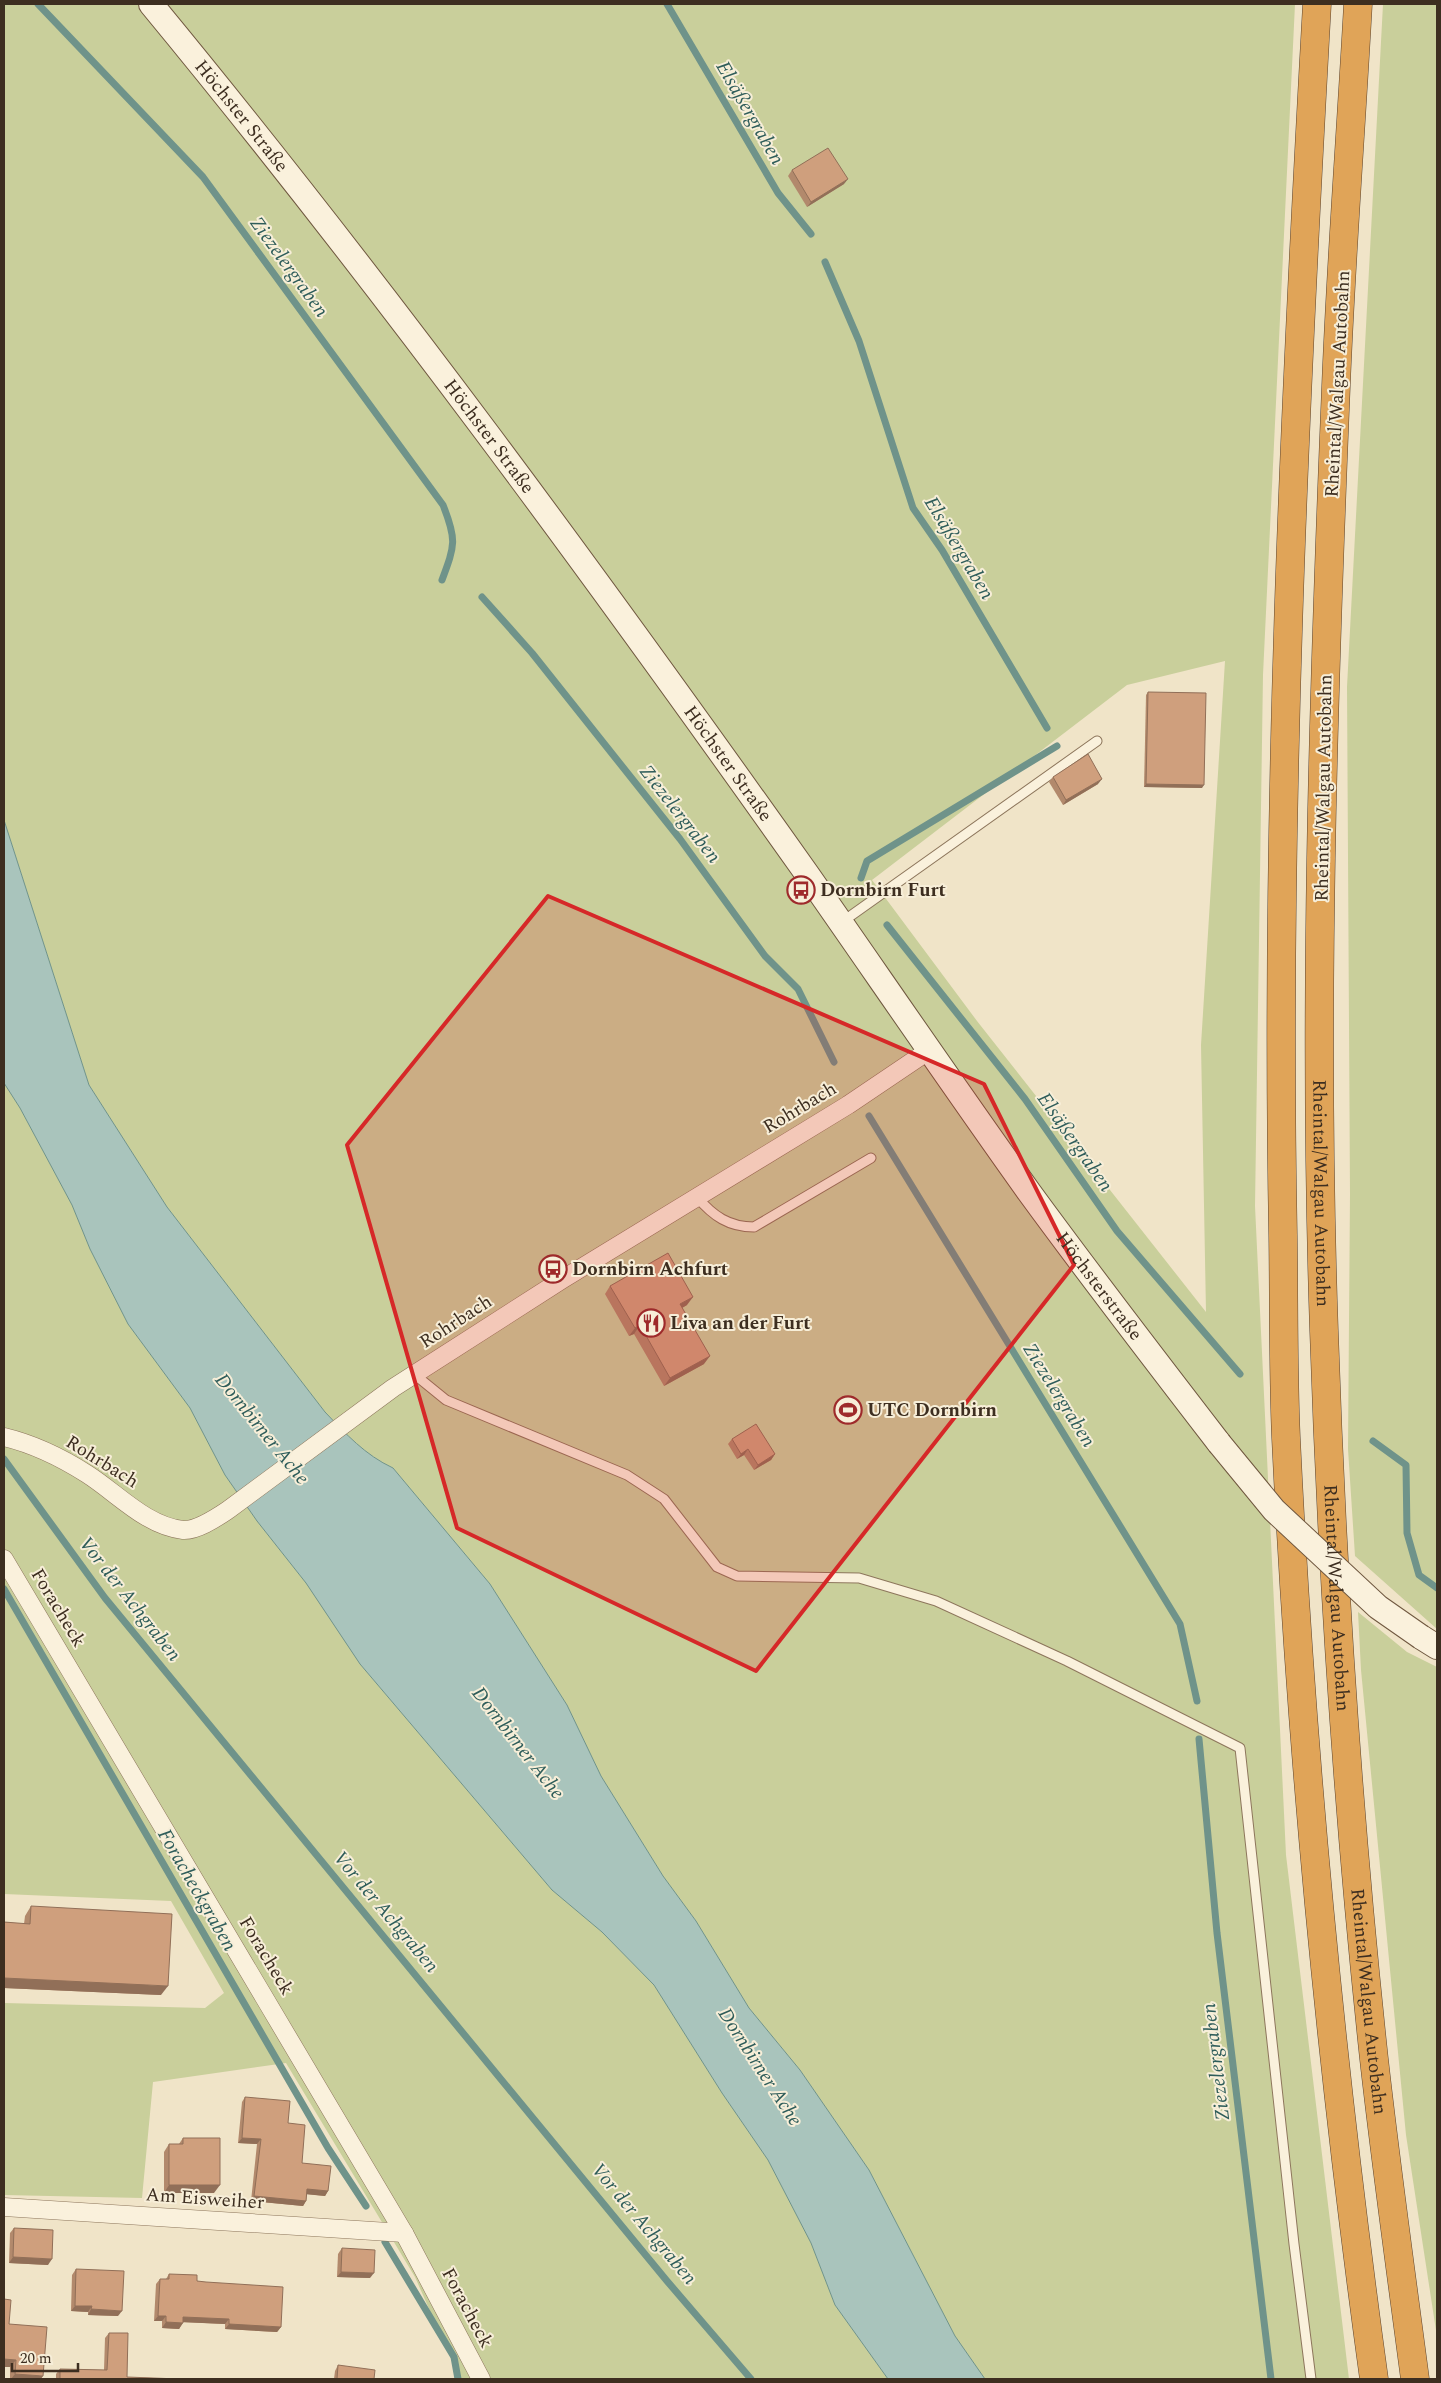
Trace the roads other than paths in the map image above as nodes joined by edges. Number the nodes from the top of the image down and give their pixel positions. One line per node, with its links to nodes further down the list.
1 (151, 4): 5 (main road, Höchster Straße)
2 (1317, 4): 18 (highway, Rheintal/Walgau Autobahn)
3 (1358, 4): 19 (highway, Rheintal/Walgau Autobahn)
4 (1096, 741): 6 (lane)
5 (811, 880): 6 (main road, Höchsterstraße)
6 (840, 924): 7 (main road, Höchsterstraße)
7 (930, 1049): 9 (street, Rohrbach); 13 (main road, Höchsterstraße, bridge)
8 (871, 1158): 9 (lane)
9 (697, 1197): 10 (street, Rohrbach)
10 (414, 1374): 11 (street, Rohrbach); 17 (lane)
11 (4, 1438)
12 (4, 1559): 15 (street, Foracheck)
13 (1429, 1642)
14 (4, 2207): 15 (street, Am Eisweiher)
15 (404, 2232): 16 (street, Foracheck)
16 (481, 2379)
17 (1311, 2379)
18 (1374, 2379)
19 (1415, 2379)

